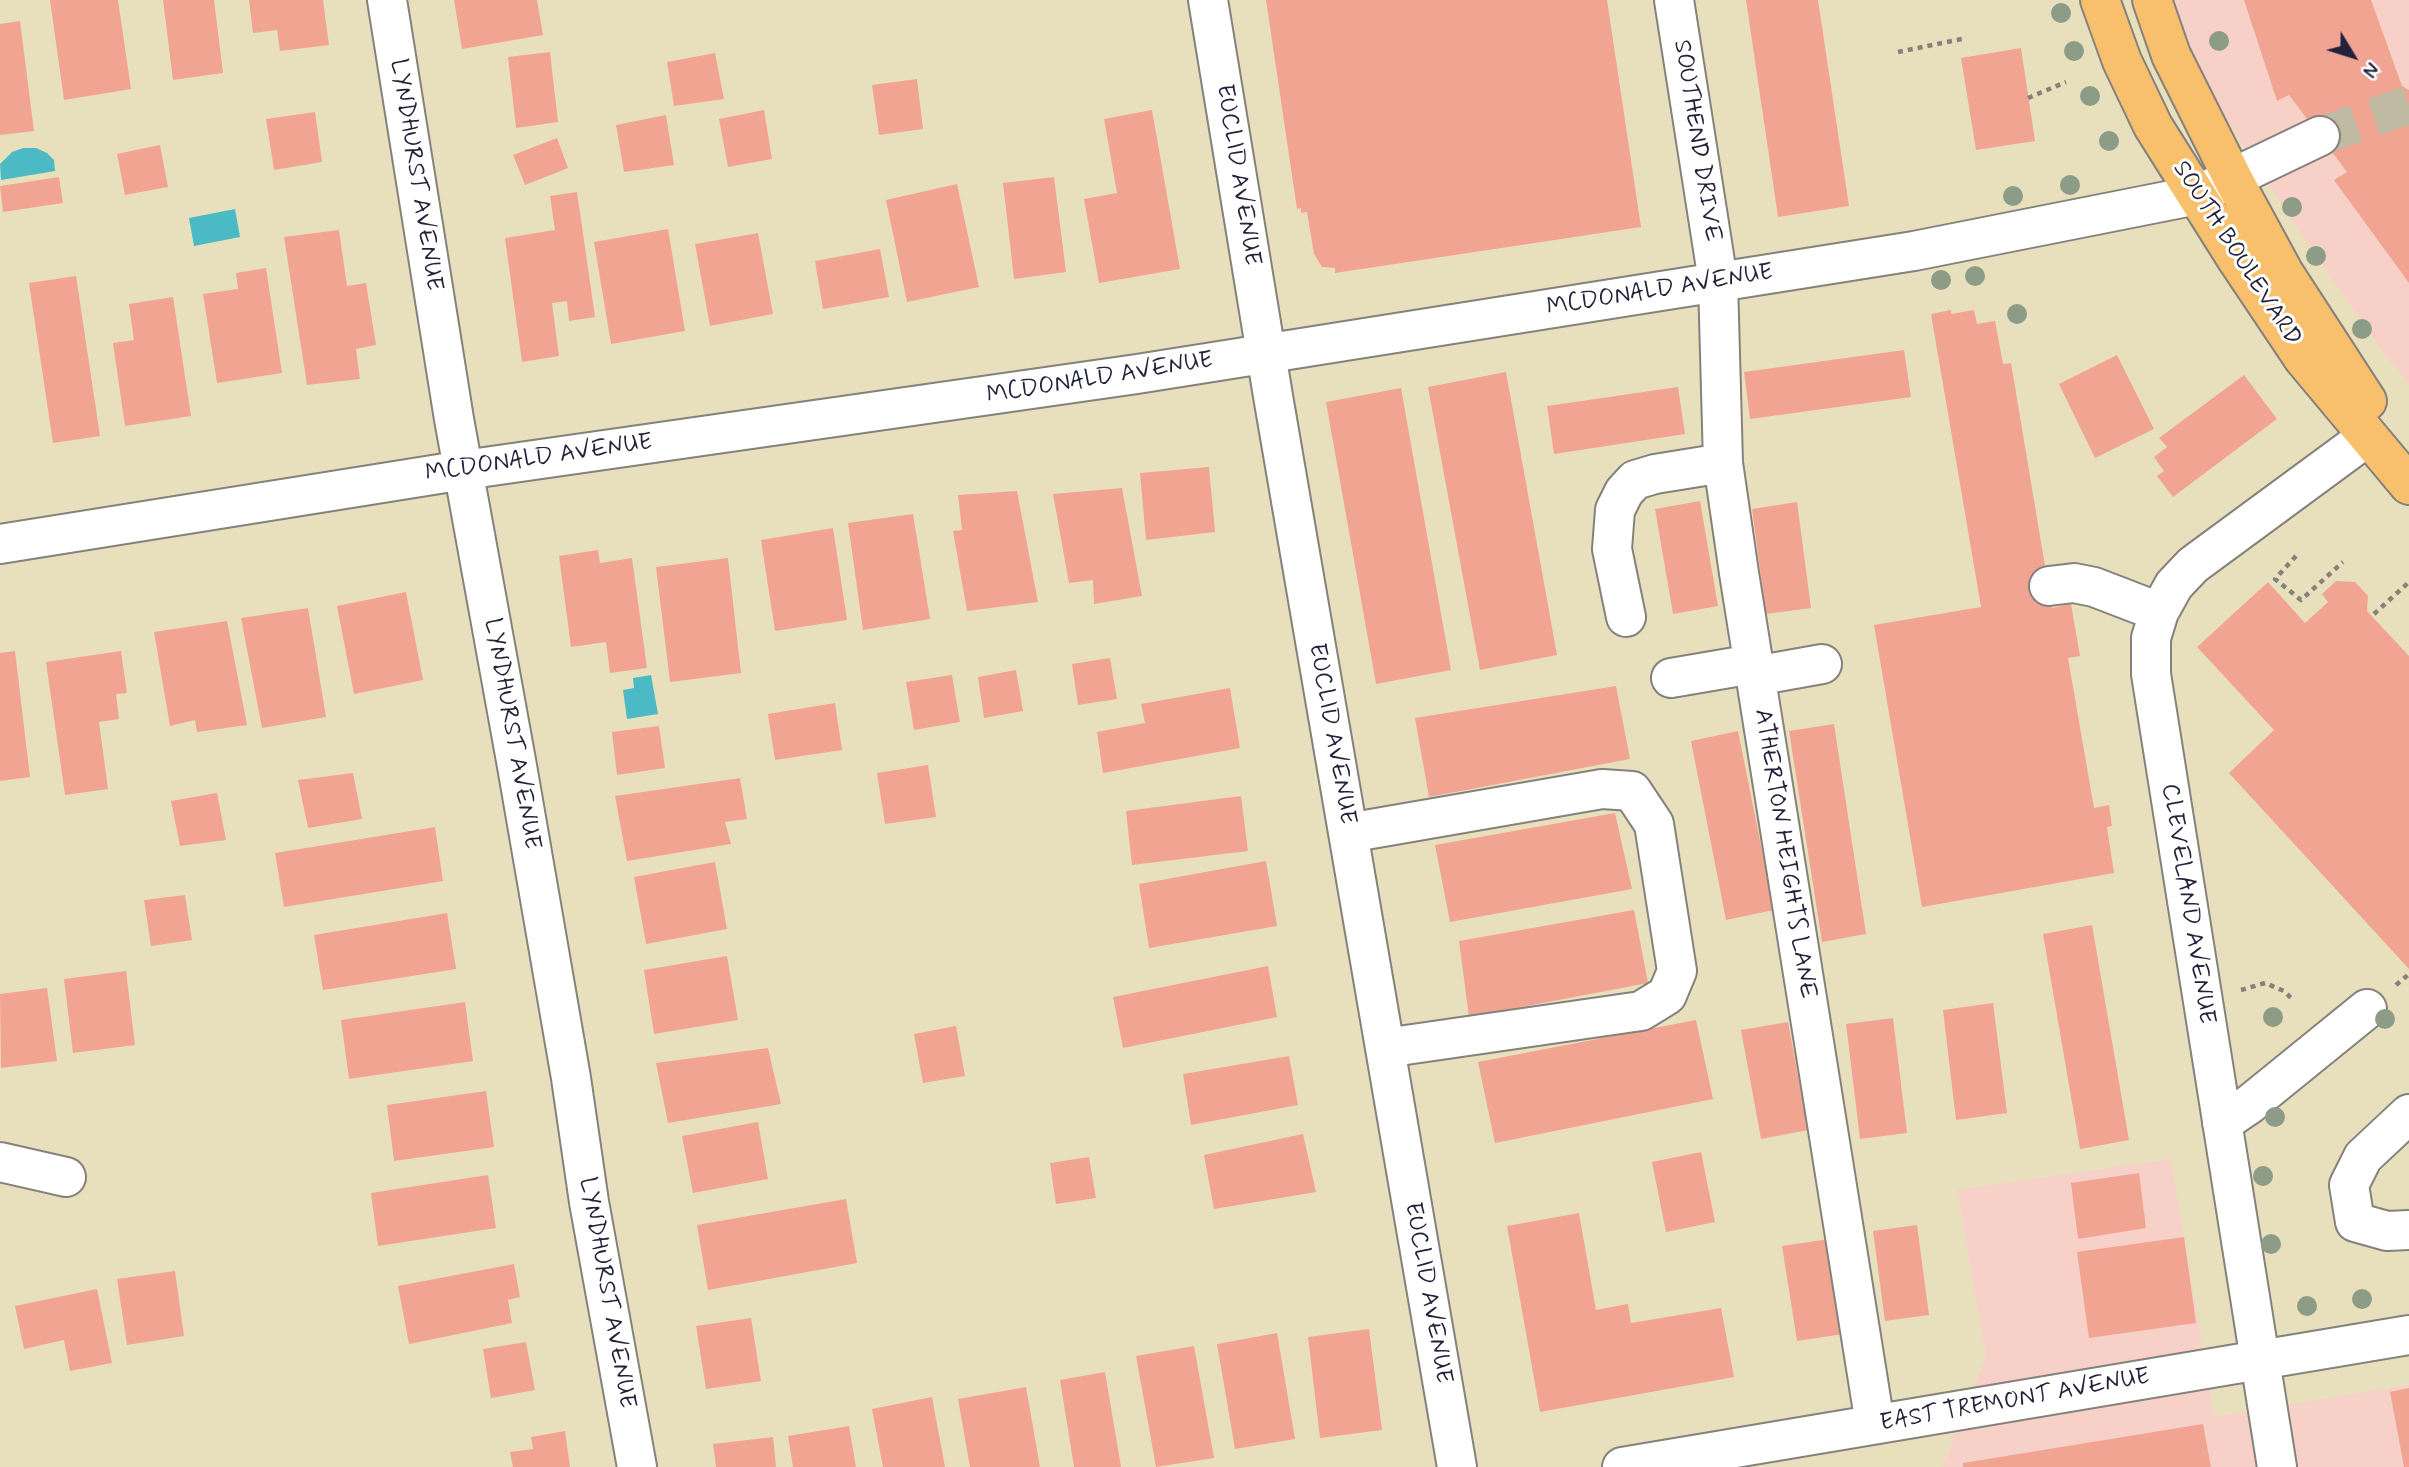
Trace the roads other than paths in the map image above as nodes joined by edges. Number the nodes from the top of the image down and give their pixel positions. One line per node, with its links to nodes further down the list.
1 (387, 0): 14 (street, LYNDHURST AVENUE)
2 (1208, 0): 10 (street, EUCLID AVENUE)
3 (1674, 0): 9 (street, SOUTHEND DRIVE)
4 (2099, 0): 8 (main road, SOUTH BOULEVARD)
5 (2152, 0): 7 (main road, SOUTH BOULEVARD)
6 (2320, 136): 7 (street, MCDONALD AVENUE)
7 (2233, 179): 8 (street, MCDONALD AVENUE); 12 (main road, SOUTH BOULEVARD)
8 (2197, 195): 9 (street, MCDONALD AVENUE); 11 (main road, SOUTH BOULEVARD)
9 (1718, 281): 10 (street, MCDONALD AVENUE); 13 (street, ATHERTON HEIGHTS LANE)
10 (1266, 353): 14 (street, MCDONALD AVENUE); 23 (street, EUCLID AVENUE)
11 (2367, 437): 15 (main road, SOUTH BOULEVARD); 18 (street, CLEVELAND AVENUE)
12 (2409, 459)
13 (1723, 463): 19 (street); 21 (street, ATHERTON HEIGHTS LANE)
14 (464, 470): 16 (street, MCDONALD AVENUE); 34 (street, LYNDHURST AVENUE)
15 (2409, 485)
16 (0, 544)
17 (2049, 586): 18 (street)
18 (2159, 612): 27 (street, CLEVELAND AVENUE)
19 (1626, 617)
20 (1822, 664): 21 (street)
21 (1754, 670): 22 (street); 33 (street, ATHERTON HEIGHTS LANE)
22 (1671, 678)
23 (1348, 833): 25 (street, EUCLID AVENUE); 25 (street)
24 (2367, 1009): 27 (street)
25 (1385, 1048): 35 (street, EUCLID AVENUE)
26 (2409, 1114): 30 (street)
27 (2221, 1123): 32 (street, CLEVELAND AVENUE)
28 (0, 1162): 29 (street)
29 (66, 1177)
30 (2409, 1230)
31 (2409, 1335): 32 (street, EAST TREMONT AVENUE)
32 (2259, 1360): 33 (street, EAST TREMONT AVENUE); 37 (street, CLEVELAND AVENUE)
33 (1875, 1424): 36 (street, EAST TREMONT AVENUE)
34 (637, 1467)
35 (1457, 1467)
36 (1622, 1467)
37 (2277, 1467)

